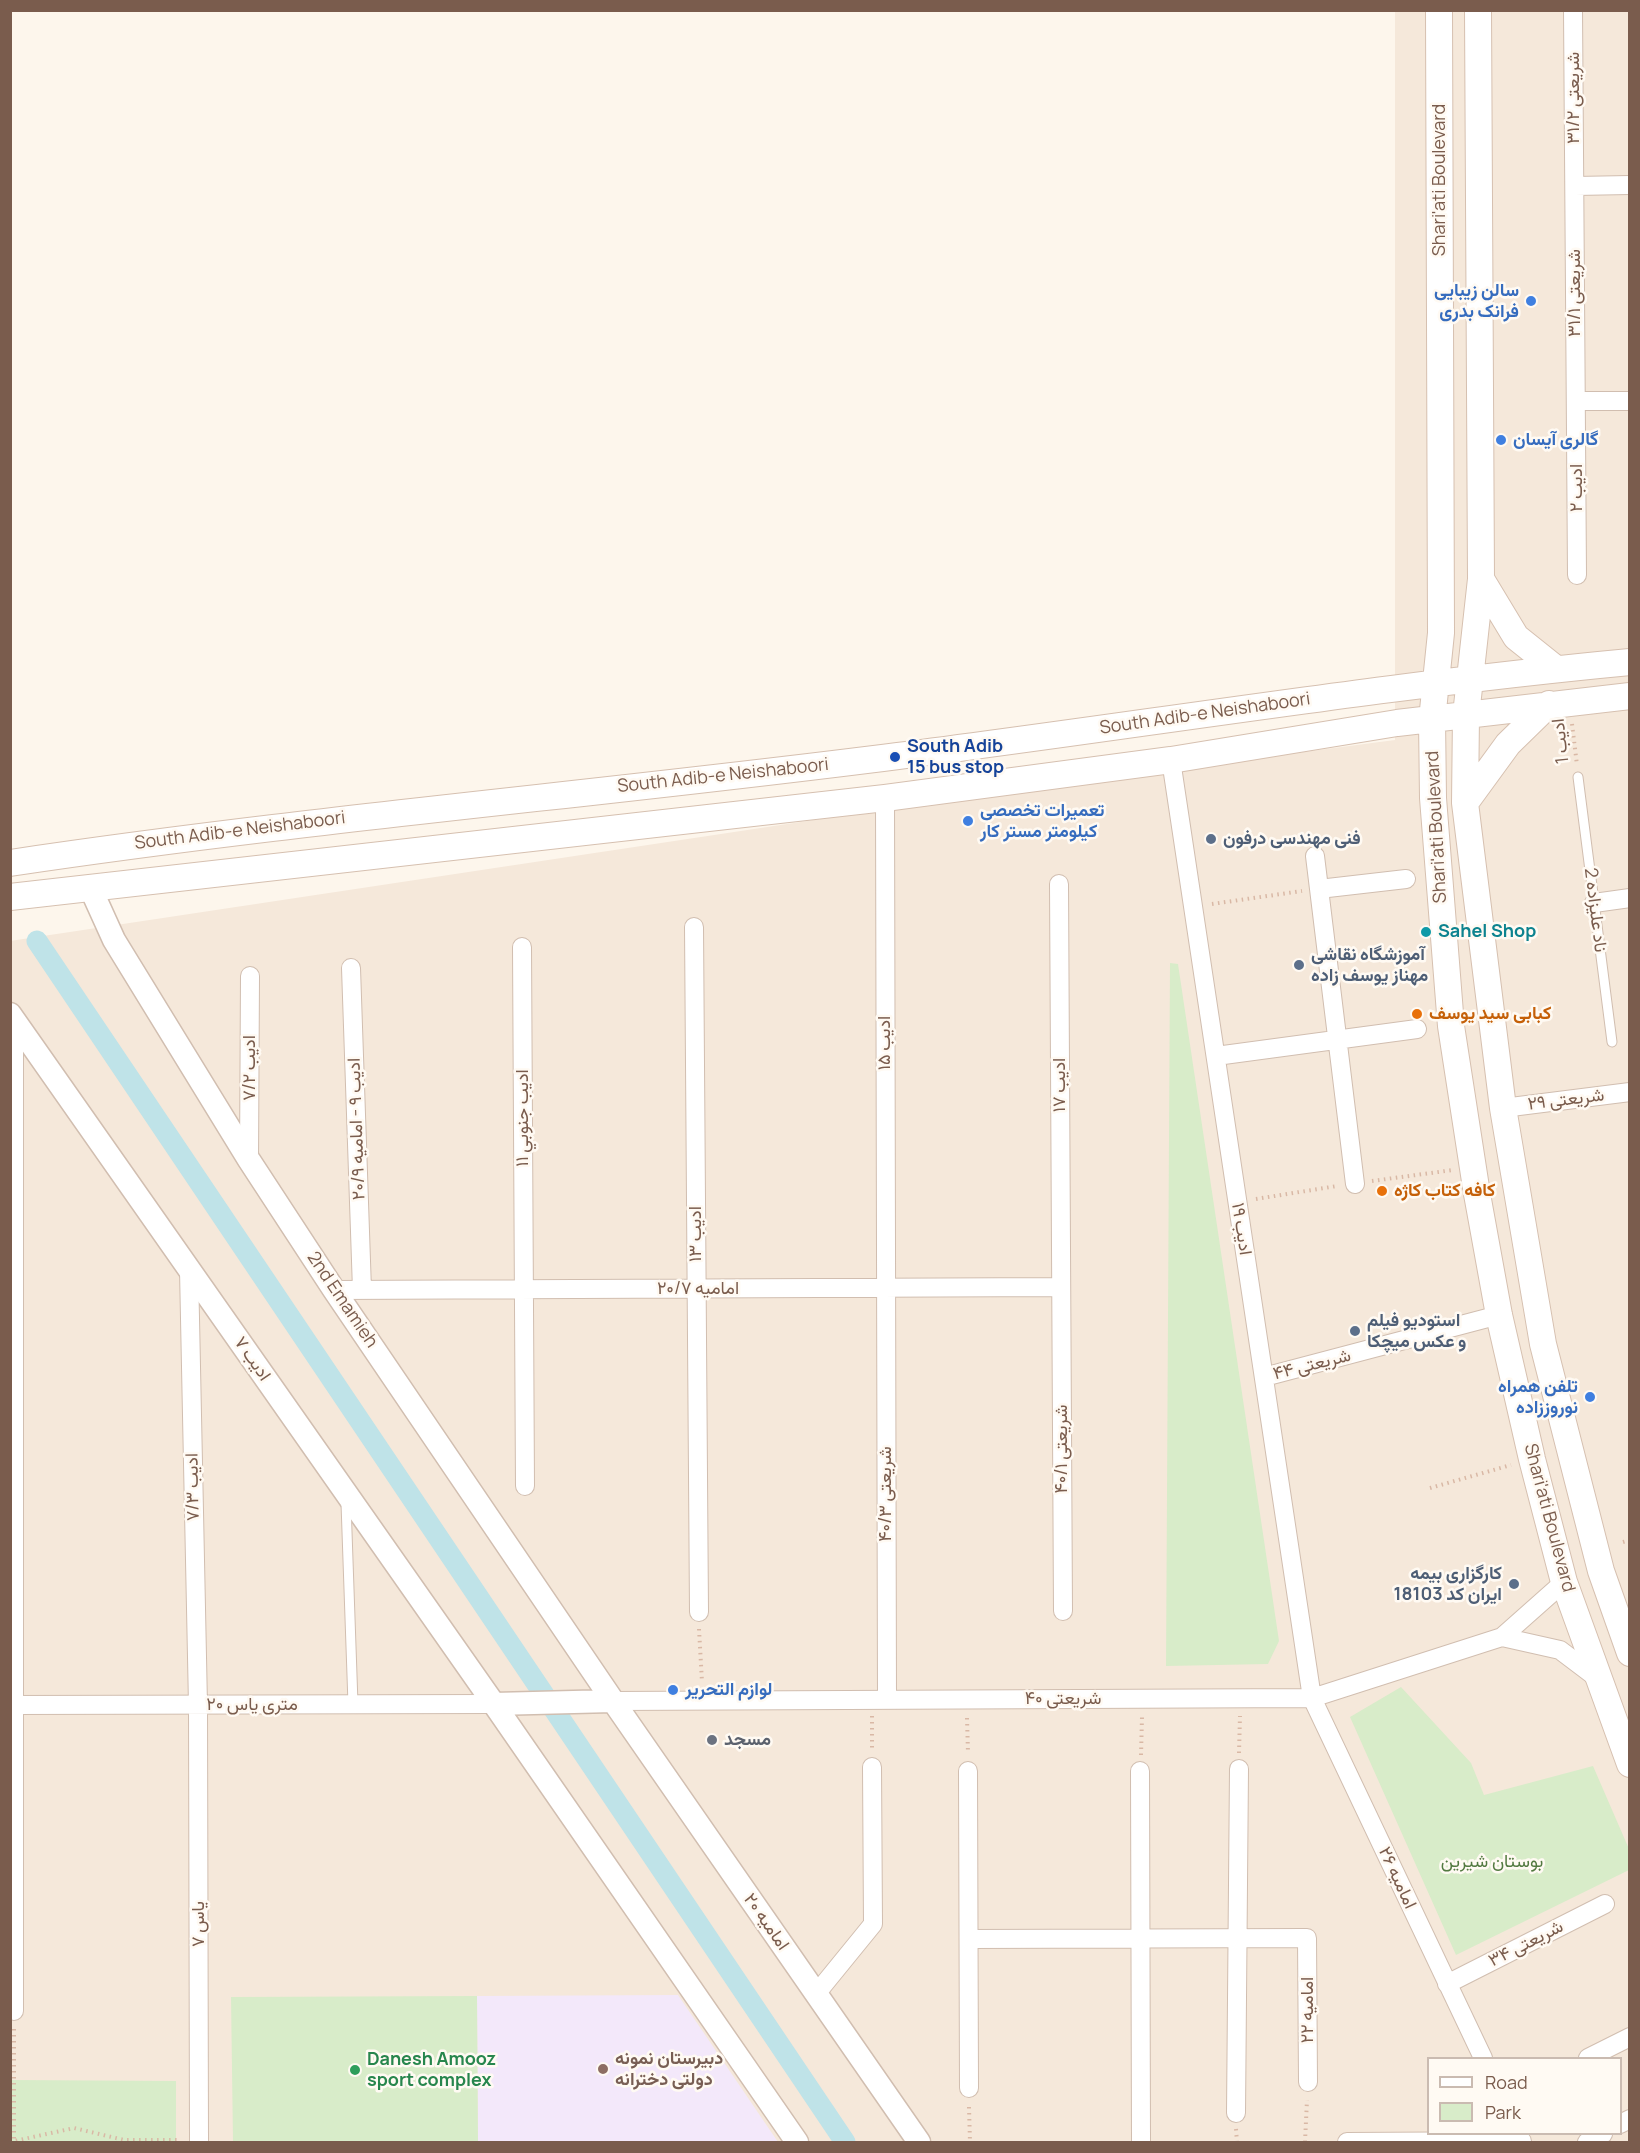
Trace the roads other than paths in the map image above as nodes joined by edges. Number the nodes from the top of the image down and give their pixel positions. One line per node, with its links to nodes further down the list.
1 (1439, 10): 13 (main road, Shari'ati Boulevard)
2 (1478, 10): 9 (main road, Shari'ati Boulevard)
3 (1573, 10): 5 (street, شریعتی ۳۱/۲)
4 (1629, 185): 5 (street)
5 (1575, 186): 6 (street, شریعتی ۳۱/۱)
6 (1576, 401): 7 (street); 8 (street, ادیب ۲)
7 (1629, 401)
8 (1577, 575)
9 (1481, 579): 11 (main road); 12 (main road, Shari'ati Boulevard)
10 (1629, 662): 11 (main road, South Adib-e Neishaboori)
11 (1556, 669): 12 (main road, South Adib-e Neishaboori)
12 (1468, 680): 13 (main road, South Adib-e Neishaboori); 16 (main road, Shari'ati Boulevard)
13 (1435, 683): 17 (main road, Shari'ati Boulevard); 23 (main road, South Adib-e Neishaboori)
14 (1629, 696): 15 (main road, South Adib-e Neishaboori)
15 (1559, 703): 16 (main road, South Adib-e Neishaboori); 21 (main road)
16 (1466, 715): 17 (main road, South Adib-e Neishaboori); 21 (main road, Shari'ati Boulevard)
17 (1432, 720): 18 (main road, South Adib-e Neishaboori); 53 (main road, Shari'ati Boulevard)
18 (1171, 760): 20 (main road, South Adib-e Neishaboori); 39 (street, ادیب ۱۹)
19 (1578, 777): 30 (lane, ناد علیزاده 2)
20 (885, 798): 26 (main road, South Adib-e Neishaboori); 47 (street, ادیب ۱۵)
21 (1465, 803): 42 (main road, Shari'ati Boulevard)
22 (1316, 856): 27 (street)
23 (10, 863)
24 (1406, 879): 27 (street)
25 (1059, 884): 46 (street, ادیب ۱۷)
26 (90, 887): 28 (main road, South Adib-e Neishaboori); 43 (street, 2nd Emamieh)
27 (1319, 889): 37 (street)
28 (10, 897)
29 (1629, 898): 30 (street)
30 (1594, 903): 38 (lane, ناد علیزاده 2)
31 (694, 927): 49 (street, ادیب ۱۳)
32 (522, 948): 48 (street, ادیب جنوبي ١١)
33 (351, 968): 51 (street, ادیب ۹ - امامیه ۲۰/۹)
34 (250, 976): 43 (street, ادیب ۷/۲)
35 (12, 1017): 40 (street); 45 (street, ادیب ۷)
36 (1417, 1029): 37 (street)
37 (1338, 1038): 39 (street); 44 (street)
38 (1612, 1042)
39 (1216, 1056): 54 (street, ادیب ۱۹)
40 (11, 1076): 52 (street)
41 (1629, 1092): 42 (street, شریعتی ۲۹)
42 (1503, 1108): 61 (main road, Shari'ati Boulevard)
43 (249, 1160): 50 (street, 2nd Emamieh)
44 (1355, 1184)
45 (189, 1269): 56 (street, ادیب ۷); 69 (street, ادیب ۷/۳)
46 (1061, 1287): 47 (street, امامیه ۲۰/۷); 58 (street, شریعتی ۴۰/۱)
47 (885, 1288): 49 (street, امامیه ۲۰/۷); 64 (street, شریعتی ۴۰/۳)
48 (524, 1289): 49 (street, امامیه ۲۰/۷); 51 (street, امامیه ۲۰/۷); 55 (street, ادیب جنوبي ١١)
49 (697, 1289): 59 (street, ادیب ۱۳)
50 (334, 1290): 51 (street, امامیه ۲۰/۷); 65 (street, 2nd Emamieh)
51 (362, 1290)
52 (11, 1315): 68 (street)
53 (1499, 1315): 54 (street, شریعتی ۴۴); 57 (main road, Shari'ati Boulevard)
54 (1264, 1377): 63 (street, ادیب ۱۹)
55 (525, 1486)
56 (346, 1494): 66 (lane); 67 (street, ادیب ۷)
57 (1564, 1582): 60 (street, شریعتی ۴۰); 62 (main road, Shari'ati Boulevard)
58 (1063, 1611)
59 (699, 1612)
60 (1502, 1637): 62 (street); 63 (street, شریعتی ۴۰)
61 (1629, 1653)
62 (1597, 1678): 70 (main road, Shari'ati Boulevard)
63 (1312, 1698): 64 (street, شریعتی ۴۰); 79 (street, امامیه ۲۶)
64 (879, 1700): 65 (street, شریعتی ۴۰)
65 (613, 1701): 67 (street); 80 (street, امامیه ۲۰)
66 (352, 1704): 67 (street, ۲۰ متری یاس); 69 (street, ۲۰ متری یاس)
67 (494, 1704): 90 (street)
68 (12, 1705): 69 (street, ۲۰ متری یاس); 81 (street)
69 (198, 1705): 89 (street, یاس ۷)
70 (1629, 1764)
71 (872, 1767): 80 (street)
72 (1239, 1769): 77 (street)
73 (968, 1771): 78 (street)
74 (1140, 1771): 76 (street)
75 (1605, 1904): 79 (street, شریعتی ۳۴)
76 (1141, 1938): 77 (street); 78 (street); 92 (street)
77 (1237, 1938): 85 (street, امامیه ۲۲); 87 (street)
78 (969, 1939): 86 (street)
79 (1447, 1984): 83 (street, امامیه ۲۶)
80 (816, 1994): 91 (street, امامیه ۲۰)
81 (14, 2011)
82 (1629, 2037): 84 (street)
83 (1483, 2057)
84 (1590, 2057)
85 (1308, 2082)
86 (969, 2088)
87 (1236, 2113)
88 (1521, 2139): 93 (street)
89 (199, 2141)
90 (797, 2142)
91 (920, 2142)
92 (1141, 2142)
93 (1347, 2142)

